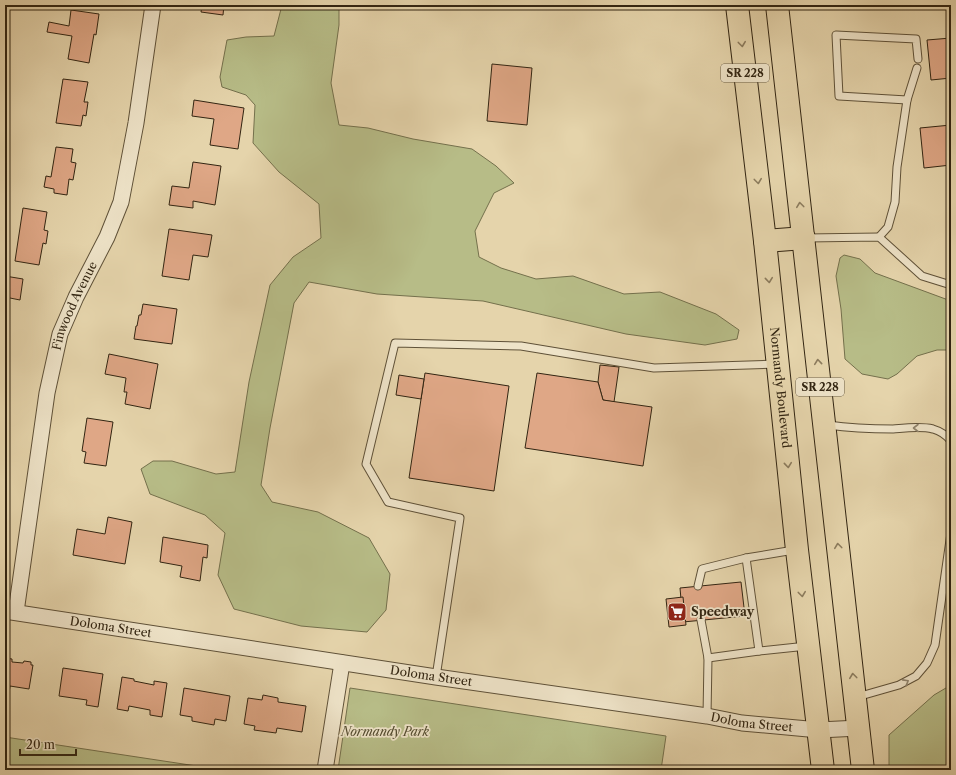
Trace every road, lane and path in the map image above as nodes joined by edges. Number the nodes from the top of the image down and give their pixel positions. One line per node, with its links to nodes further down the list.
1 (153, 5): 18 (street, Finwood Avenue)
2 (737, 5): 9 (main road, Normandy Boulevard / SR 228, one-way to 9)
3 (777, 5): 8 (main road, SR 228, one-way to 3)
4 (918, 59): 6 (lane)
5 (918, 68): 6 (lane)
6 (907, 100): 7 (lane)
7 (879, 237): 8 (lane); 10 (lane)
8 (804, 238): 9 (main road); 12 (main road, SR 228, one-way to 8)
9 (765, 241): 11 (main road, Normandy Boulevard / SR 228, one-way to 11)
10 (951, 285)
11 (777, 364): 15 (main road, Normandy Boulevard / SR 228, one-way to 15); 24 (lane)
12 (824, 425): 13 (lane, one-way to 12); 25 (main road, SR 228, one-way to 12)
13 (951, 441)
14 (951, 533): 25 (lane, one-way to 14)
15 (797, 550): 16 (lane); 20 (main road, Normandy Boulevard / SR 228, one-way to 20)
16 (746, 558): 17 (lane); 21 (lane)
17 (698, 586)
18 (10, 612): 23 (street, Doloma Street)
19 (701, 620): 22 (lane)
20 (809, 646): 21 (lane); 28 (main road, Normandy Boulevard / SR 228)
21 (759, 651): 22 (lane)
22 (708, 658): 26 (lane)
23 (342, 663): 24 (street, Doloma Street); 29 (street)
24 (436, 678): 26 (street, Doloma Street)
25 (855, 698): 27 (main road, SR 228)
26 (707, 716): 28 (street, Doloma Street)
27 (859, 728): 28 (street, Doloma Street); 31 (main road, SR 228)
28 (819, 730): 30 (main road, Normandy Boulevard / SR 228)
29 (326, 770)
30 (823, 770)
31 (863, 770)

